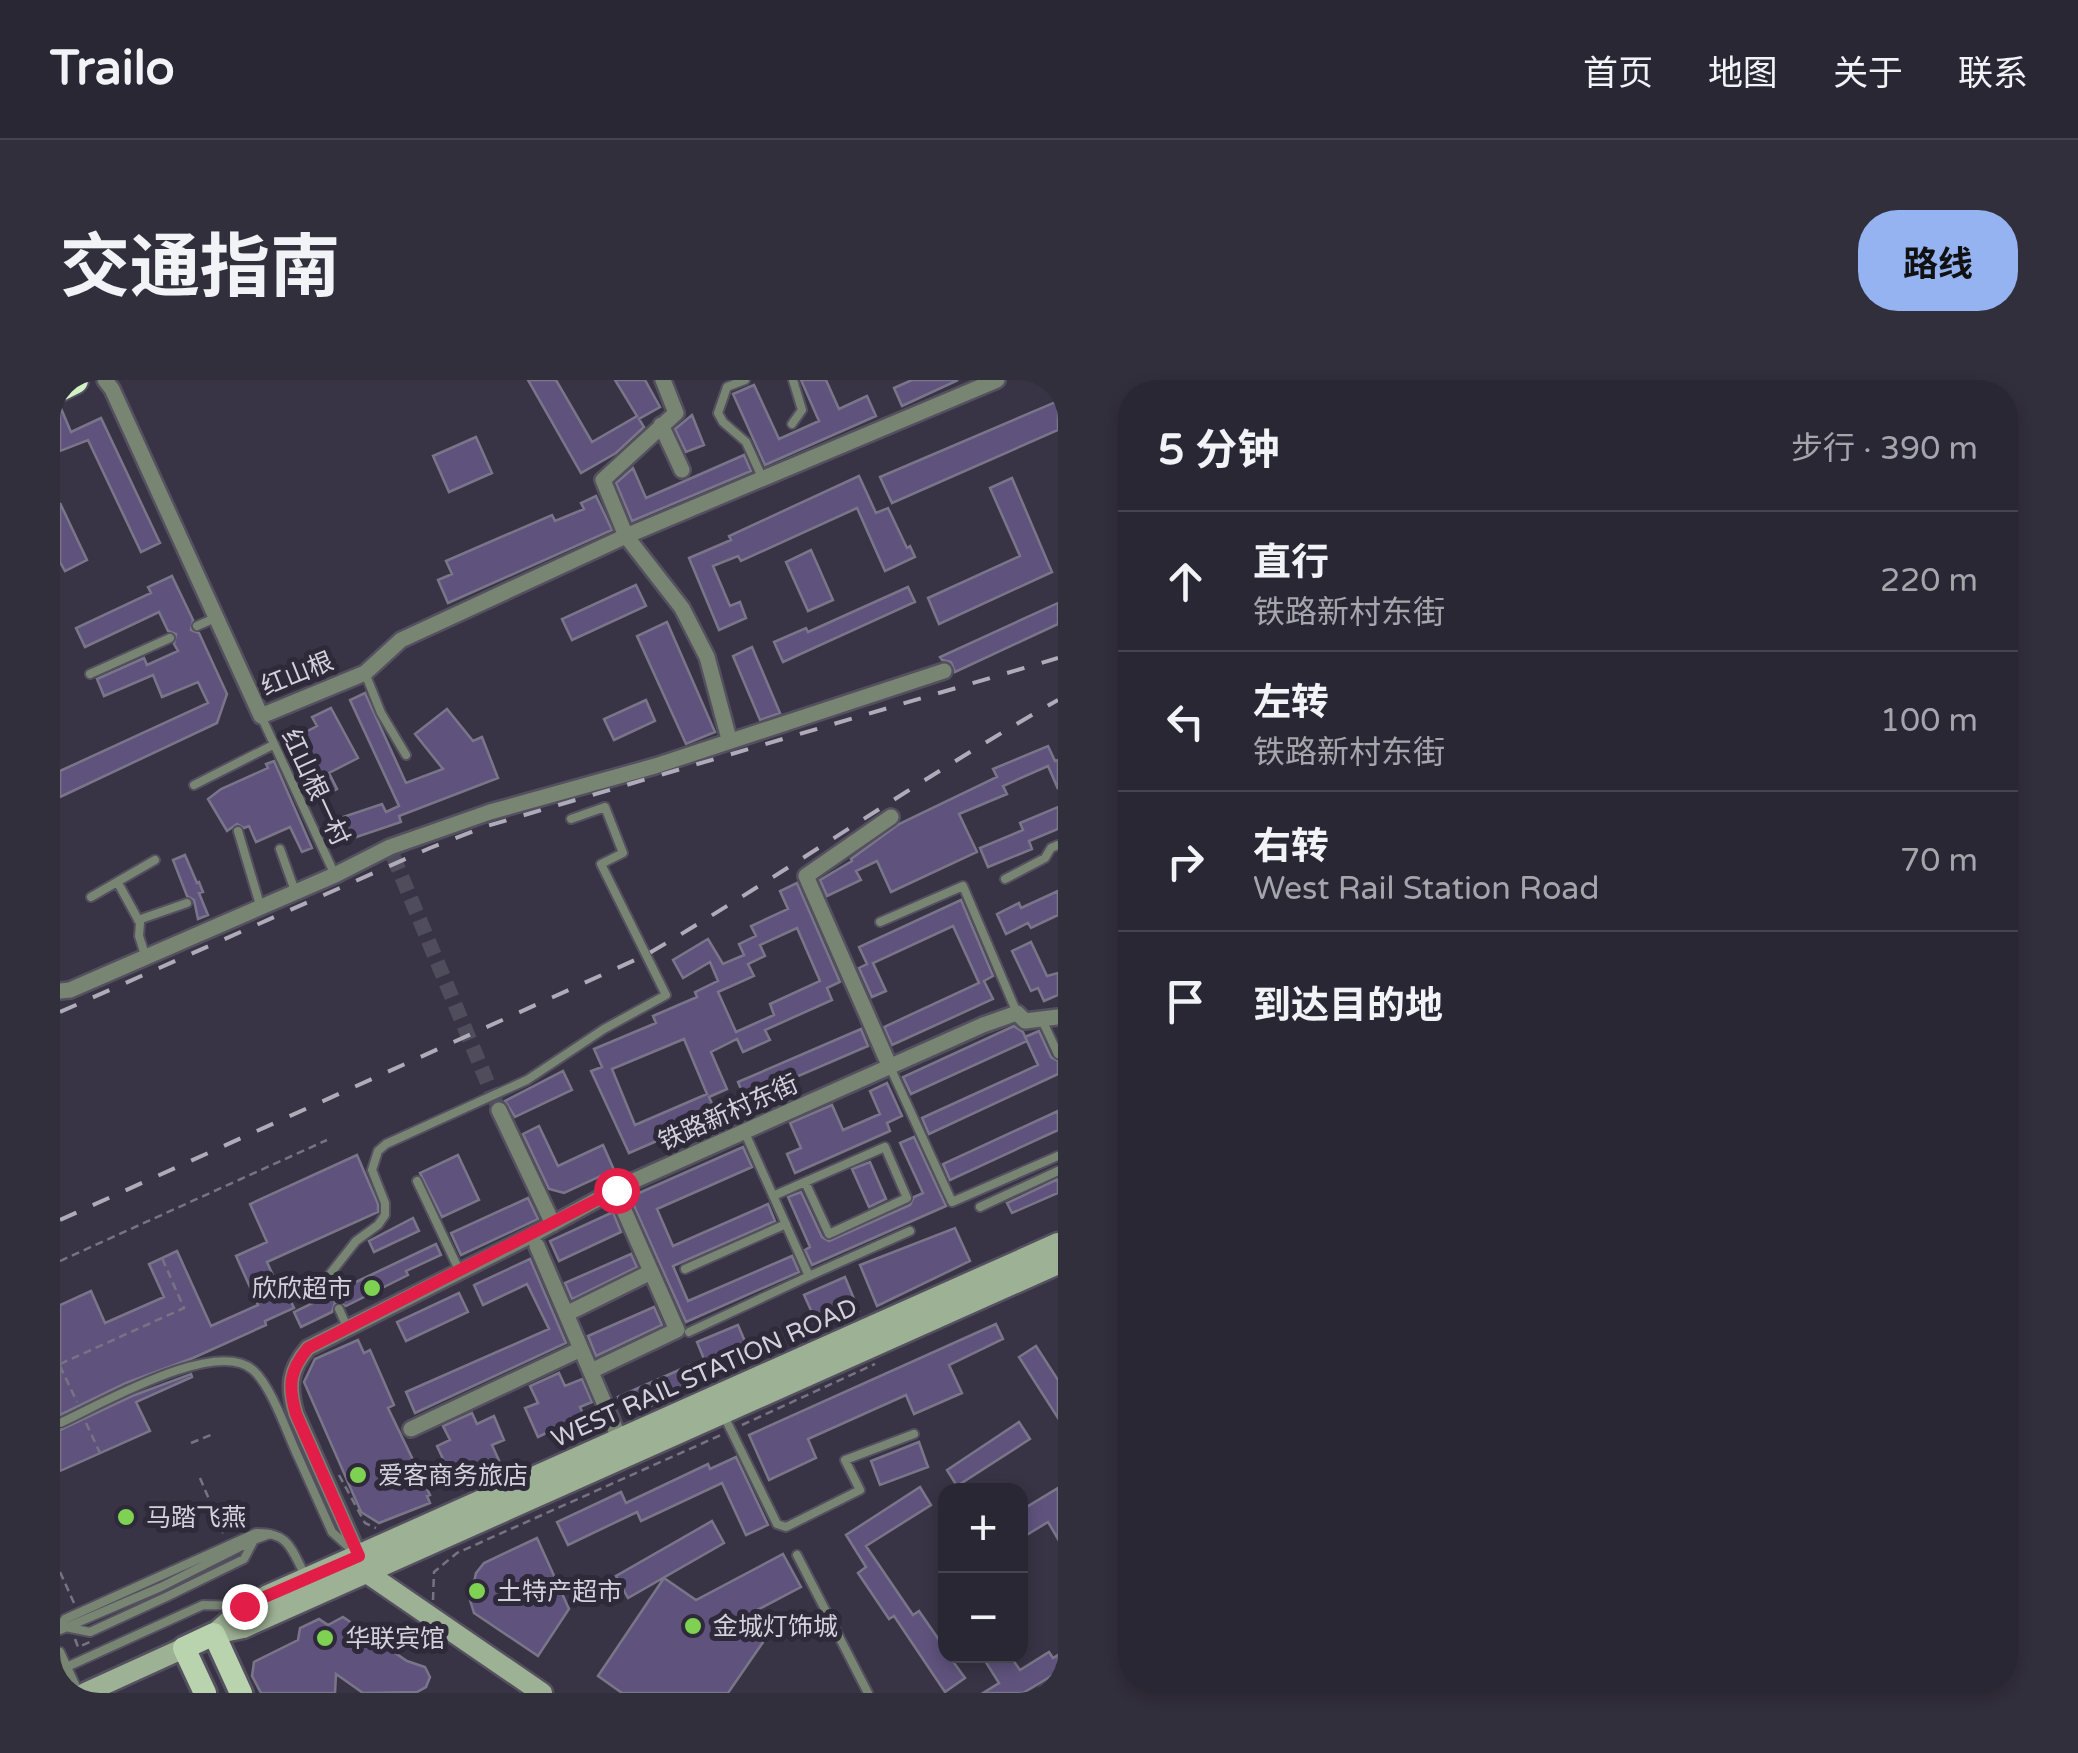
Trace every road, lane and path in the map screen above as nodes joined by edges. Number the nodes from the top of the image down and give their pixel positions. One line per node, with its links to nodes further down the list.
1 (74, 380): 7 (highway)
2 (105, 380): 13 (street, 红山根)
3 (663, 380): 9 (street)
4 (745, 380): 11 (lane)
5 (793, 380): 8 (lane)
6 (997, 380): 11 (street, 红山根)
7 (60, 386)
8 (792, 424)
9 (661, 426): 10 (street); 12 (street)
10 (682, 470)
11 (763, 478): 12 (street, 红山根)
12 (626, 536): 17 (street, 红山根); 20 (street)
13 (215, 618): 14 (lane); 19 (street, 红山根)
14 (197, 626)
15 (170, 638): 18 (lane)
16 (944, 671): 20 (street)
17 (364, 673): 19 (street, 红山根); 22 (lane)
18 (90, 674)
19 (261, 716): 21 (lane, 红山根一村)
20 (730, 740): 30 (street)
21 (273, 745): 23 (lane); 30 (lane, 红山根一村)
22 (406, 755)
23 (194, 785)
24 (891, 817): 44 (street)
25 (571, 819): 67 (lane)
26 (238, 832): 36 (lane)
27 (1058, 845): 31 (lane)
28 (280, 848): 33 (lane)
29 (156, 860): 32 (lane)
30 (335, 875): 33 (street)
31 (1005, 880)
32 (118, 883): 34 (lane); 37 (lane)
33 (294, 890): 36 (street)
34 (91, 898)
35 (186, 903): 37 (lane)
36 (260, 905): 39 (street)
37 (138, 920): 39 (lane)
38 (880, 922): 41 (lane)
39 (146, 958): 40 (street)
40 (60, 990)
41 (1017, 1013): 42 (street); 44 (street, 铁路新村东街)
42 (1050, 1019): 43 (lane)
43 (1058, 1054)
44 (890, 1067): 46 (street, 铁路新村东街); 48 (lane)
45 (498, 1110): 55 (street)
46 (745, 1133): 52 (street, 铁路新村东街); 53 (lane)
47 (327, 1140): 61 (path)
48 (1058, 1156)
49 (1058, 1171): 54 (lane)
50 (417, 1181): 64 (lane)
51 (805, 1182): 51 (lane); 53 (lane)
52 (616, 1190): 55 (street, 铁路新村东街); 65 (street)
53 (773, 1196): 56 (lane)
54 (980, 1207)
55 (552, 1224): 64 (street, 铁路新村东街)
56 (786, 1224): 63 (lane); 66 (lane)
57 (910, 1231): 66 (lane)
58 (1058, 1243): 81 (main road, WEST RAIL STATION ROAD)
59 (537, 1246): 69 (street)
60 (162, 1258): 73 (path)
61 (60, 1260)
62 (1058, 1264): 76 (main road, WEST RAIL STATION ROAD)
63 (685, 1269)
64 (460, 1272): 70 (street, 铁路新村东街)
65 (651, 1272): 69 (street); 75 (street)
66 (808, 1276): 71 (lane)
67 (332, 1294)
68 (338, 1309): 70 (lane)
69 (566, 1314): 72 (street)
70 (348, 1327): 87 (street, 铁路新村东街)
71 (689, 1332)
72 (581, 1349): 75 (street); 78 (street)
73 (60, 1364)
74 (876, 1364): 76 (path)
75 (591, 1371): 81 (street)
76 (727, 1422): 80 (lane); 87 (main road, WEST RAIL STATION ROAD); 90 (path)
77 (60, 1423): 87 (lane, bridge)
78 (411, 1429)
79 (212, 1434): 82 (path)
80 (914, 1434)
81 (620, 1440): 87 (main road, WEST RAIL STATION ROAD)
82 (192, 1443)
83 (200, 1478): 85 (path)
84 (274, 1532): 89 (lane); 93 (lane); 94 (lane)
85 (226, 1538)
86 (797, 1555): 106 (lane)
87 (353, 1568): 89 (main road, WEST RAIL STATION ROAD); 95 (main road, WEST RAIL STATION ROAD); 104 (main road); 105 (main road)
88 (60, 1572): 91 (path)
89 (307, 1579): 92 (main road, WEST RAIL STATION ROAD)
90 (433, 1601)
91 (75, 1604)
92 (244, 1606): 95 (main road, WEST RAIL STATION ROAD); 99 (lane)
93 (60, 1628): 94 (lane)
94 (72, 1631): 96 (path)
95 (214, 1634): 97 (main road, WEST RAIL STATION ROAD); 103 (main road)
96 (78, 1647)
97 (184, 1648): 101 (main road); 102 (main road)
98 (60, 1652): 99 (lane)
99 (64, 1668): 101 (lane)
100 (1057, 1686): 107 (street)
101 (82, 1693)
102 (205, 1693)
103 (242, 1693)
104 (521, 1693)
105 (542, 1693)
106 (868, 1693)
107 (1046, 1693)

